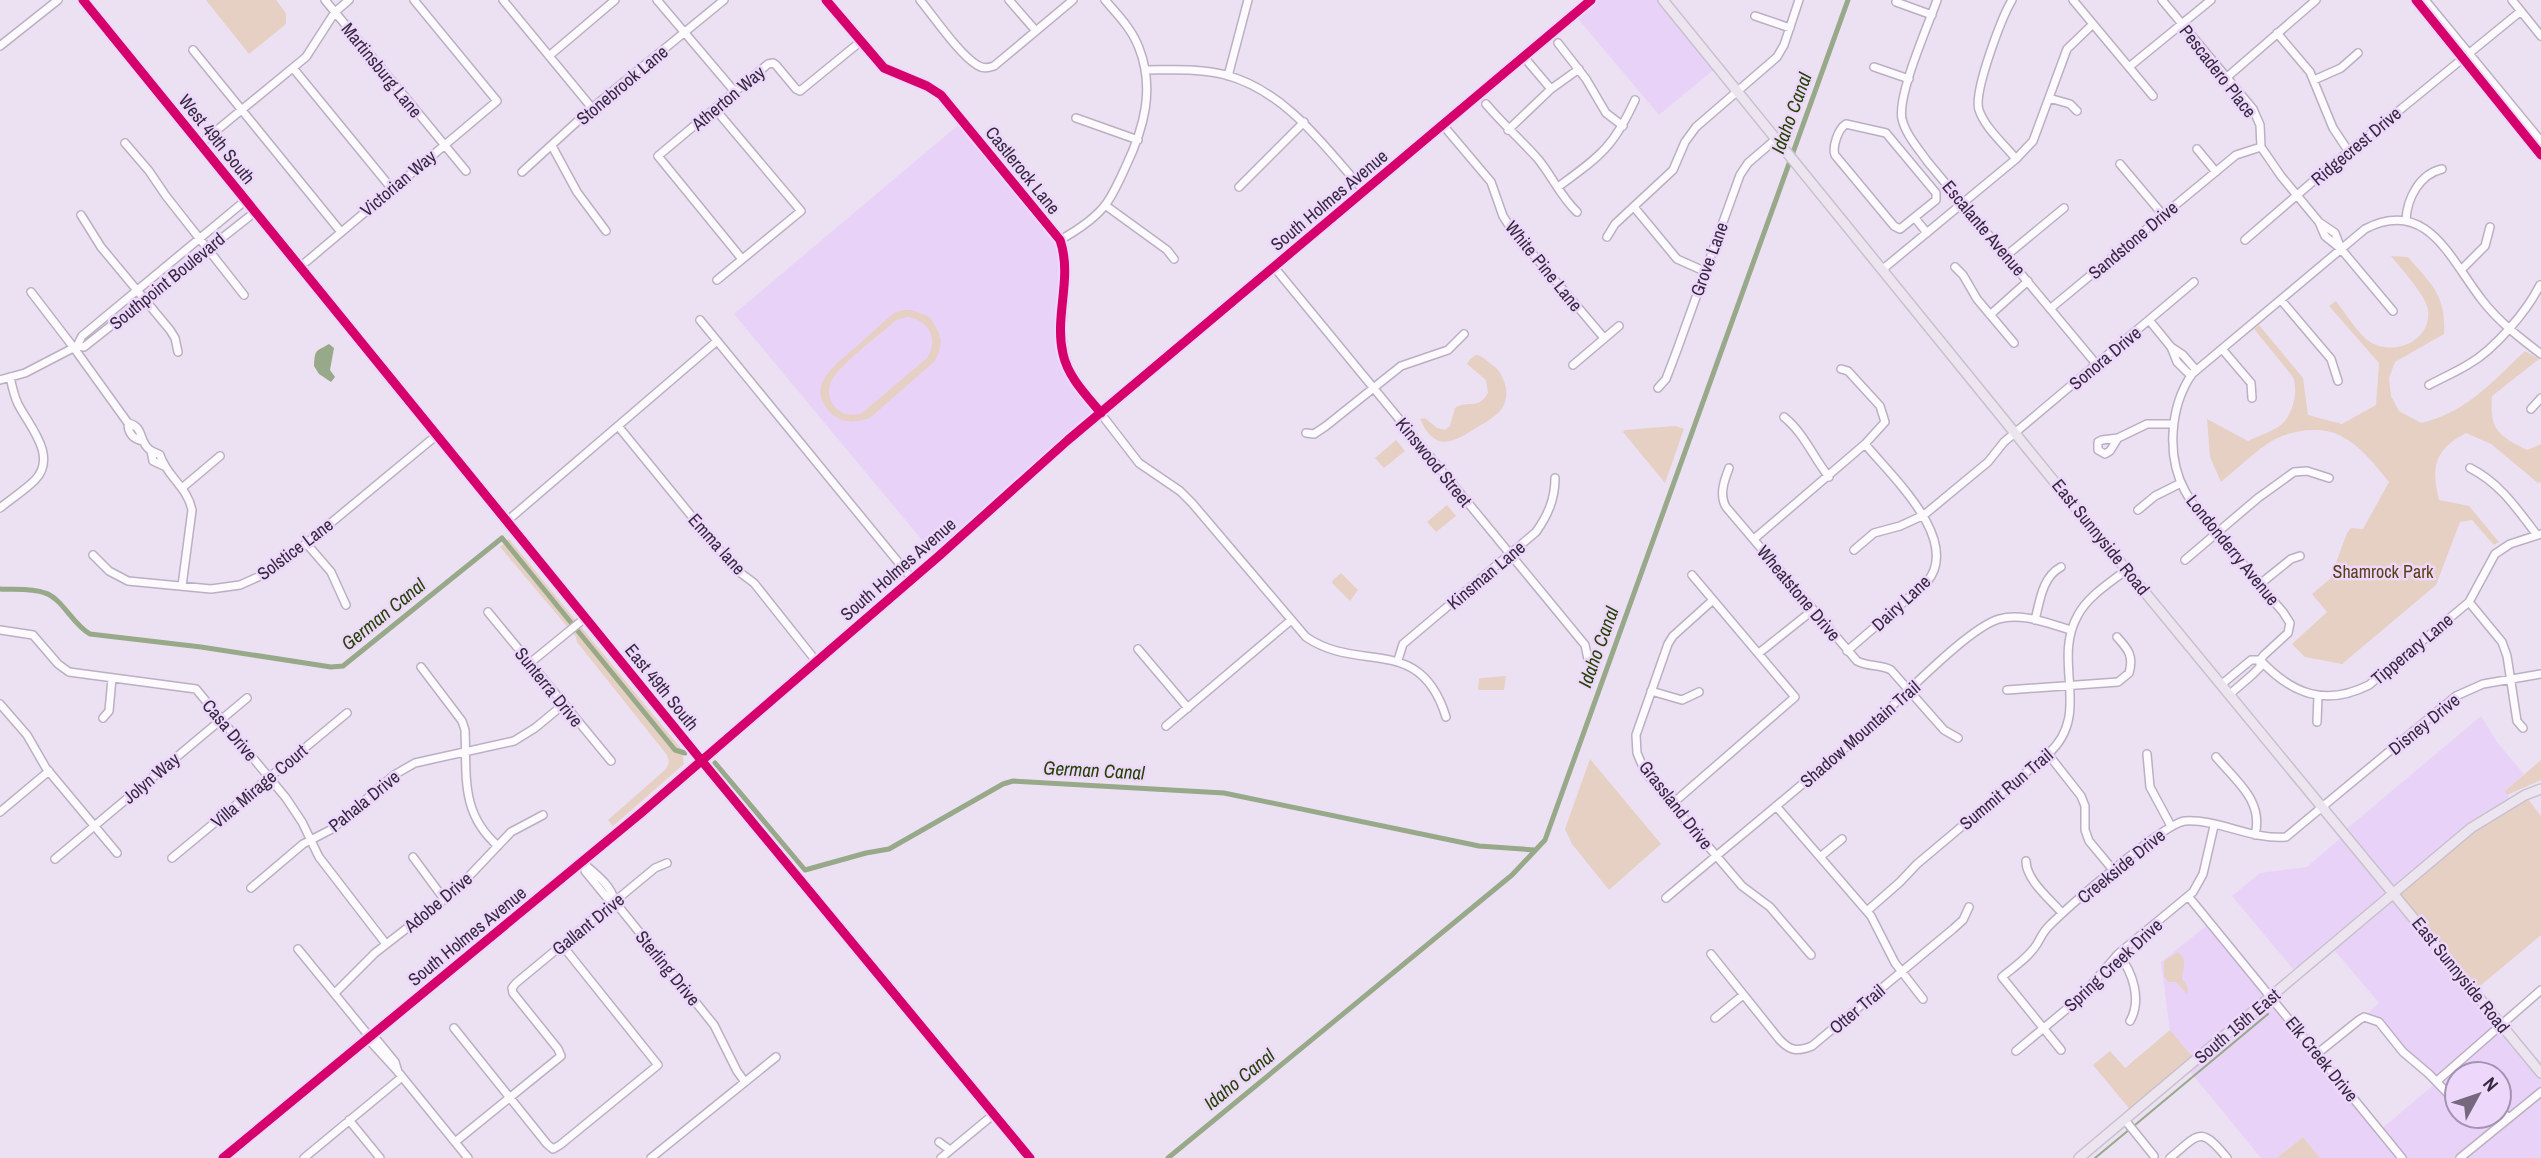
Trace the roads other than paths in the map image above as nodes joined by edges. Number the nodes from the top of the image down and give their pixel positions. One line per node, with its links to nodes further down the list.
1 (58, 0): 42 (street)
2 (83, 0): 77 (street, West 49th South)
3 (325, 0): 30 (street, Martinsburg Lane)
4 (349, 0): 30 (street)
5 (414, 0): 78 (street, Victorian Way)
6 (615, 0): 46 (street)
7 (657, 0): 38 (street)
8 (724, 0): 38 (street, Stonebrook Lane)
9 (826, 0): 40 (street, Castlerock Lane)
10 (920, 0): 37 (street)
11 (1009, 0): 37 (street)
12 (1073, 0): 37 (street)
13 (1105, 0): 52 (street)
14 (1248, 0): 53 (street)
15 (1591, 0): 47 (street, South Holmes Avenue)
16 (1663, 0): 59 (main road, East Sunnyside Road)
17 (1800, 0): 35 (street)
18 (1937, 0): 31 (street, Escalante Avenue)
19 (2012, 0): 84 (street)
20 (2073, 0): 33 (street)
21 (2162, 0): 34 (street, Pescadero Place)
22 (2211, 0): 34 (street)
23 (2316, 0): 39 (street)
24 (2416, 0): 45 (street)
25 (2425, 0): 45 (street)
26 (2511, 0): 29 (street)
27 (506, 1): 46 (street)
28 (1896, 2): 31 (street)
29 (2521, 11): 36 (street); 45 (street, Ridgecrest Drive)
30 (335, 12): 50 (street); 78 (street, Martinsburg Lane)
31 (1932, 15): 55 (street, Escalante Avenue)
32 (1755, 16): 35 (street)
33 (2093, 24): 49 (street); 61 (street)
34 (2182, 24): 49 (street); 54 (street, Pescadero Place)
35 (1790, 28): 59 (street)
36 (2540, 31)
37 (1036, 32)
38 (685, 33): 58 (street); 64 (street, Stonebrook Lane)
39 (2277, 33): 54 (street); 56 (street)
40 (860, 42): 58 (street, Atherton Way); 112 (street, Castlerock Lane)
41 (1558, 43): 51 (street)
42 (0, 46)
43 (193, 50): 66 (street)
44 (2358, 53): 56 (street)
45 (2465, 55): 75 (street); 82 (street, Ridgecrest Drive); 83 (street)
46 (549, 56): 64 (street)
47 (1523, 57): 57 (street); 70 (street, South Holmes Avenue)
48 (1874, 67): 55 (street)
49 (2129, 67): 60 (street)
50 (293, 68): 66 (street); 92 (street)
51 (1579, 69): 57 (street); 71 (street)
52 (1145, 70): 53 (street); 74 (street)
53 (1228, 76): 69 (street)
54 (2226, 78): 80 (street, Pescadero Place)
55 (1909, 79): 96 (street, Escalante Avenue)
56 (2314, 80): 82 (street)
57 (1551, 89): 72 (street)
58 (735, 92): 65 (street, Atherton Way)
59 (1737, 92): 73 (main road, East Sunnyside Road); 98 (street)
60 (2153, 96)
61 (2049, 98): 67 (street); 84 (street)
62 (1635, 100): 71 (street)
63 (1486, 104): 72 (street)
64 (592, 108): 79 (street, Stonebrook Lane)
65 (715, 109): 117 (street, Atherton Way); 117 (street)
66 (242, 110): 77 (street); 108 (street)
67 (2077, 111)
68 (1076, 118): 74 (street)
69 (1304, 122): 90 (street); 93 (street)
70 (1442, 124): 93 (street, South Holmes Avenue); 143 (street, White Pine Lane)
71 (1623, 126): 91 (street)
72 (1508, 130): 91 (street)
73 (1776, 139): 122 (main road, East Sunnyside Road); 124 (street, Grove Lane)
74 (1138, 140): 97 (street)
75 (2541, 141)
76 (125, 143): 111 (street)
77 (200, 144): 95 (street, West 49th South)
78 (444, 145): 87 (street, Martinsburg Lane); 92 (street, Victorian Way)
79 (552, 146): 88 (street, Stonebrook Lane); 107 (street)
80 (2261, 147): 89 (street, Sandstone Drive); 94 (street)
81 (2197, 149): 89 (street)
82 (2348, 152): 94 (street, Ridgecrest Drive)
83 (2541, 155)
84 (2016, 159): 96 (street)
85 (2120, 164): 103 (street)
86 (2442, 169): 105 (street)
87 (466, 171)
88 (522, 172)
89 (2216, 172): 103 (street, Sandstone Drive)
90 (1239, 187)
91 (1558, 187): 101 (street)
92 (392, 189): 108 (street, Victorian Way)
93 (1364, 191): 120 (street, South Holmes Avenue)
94 (2297, 195): 113 (street, Ridgecrest Drive); 115 (street)
95 (246, 200): 100 (street, West 49th South); 111 (street, Southpoint Boulevard)
96 (1964, 203): 109 (street); 116 (street, Escalante Avenue)
97 (1105, 205): 112 (street); 118 (street)
98 (1634, 207): 110 (street); 124 (street)
99 (2064, 208): 116 (street)
100 (256, 212): 114 (street, Southpoint Boulevard); 119 (street, West 49th South)
101 (1577, 212)
102 (81, 215): 130 (street)
103 (2163, 215): 135 (street, Sandstone Drive)
104 (1914, 218): 104 (street); 109 (street)
105 (2406, 220): 115 (street, Londonderry Avenue); 123 (street)
106 (2490, 227): 123 (street)
107 (606, 231)
108 (341, 232): 119 (street, Victorian Way)
109 (1927, 233): 122 (street)
110 (1607, 237)
111 (200, 239): 114 (street); 130 (street, Southpoint Boulevard)
112 (1060, 240): 163 (street, Castlerock Lane)
113 (2245, 240)
114 (207, 248): 131 (street); 133 (street, Southpoint Boulevard)
115 (2341, 249): 134 (street, Londonderry Avenue); 136 (street)
116 (2007, 255): 126 (street, Escalante Avenue)
117 (742, 259): 125 (street)
118 (1174, 259)
119 (300, 267): 132 (street, West 49th South)
120 (1274, 267): 158 (street, Kinswood Street); 163 (street, South Holmes Avenue)
121 (1955, 267): 137 (street)
122 (1883, 269): 168 (main road, East Sunnyside Road)
123 (2460, 270): 141 (street)
124 (1704, 271): 159 (street, Grove Lane)
125 (717, 280)
126 (2028, 281): 135 (street, Escalante Avenue); 137 (street)
127 (2194, 282): 139 (street, Sonora Drive)
128 (2540, 285): 141 (street)
129 (31, 292): 146 (street)
130 (137, 292): 133 (street); 146 (street, Southpoint Boulevard)
131 (244, 295)
132 (326, 298): 169 (street, East 49th South)
133 (144, 300): 146 (street, Southpoint Boulevard); 148 (street)
134 (2281, 300): 147 (street, Londonderry Avenue); 156 (street)
135 (2051, 309): 151 (street, Escalante Avenue)
136 (2393, 311)
137 (1990, 315): 145 (street)
138 (700, 320): 144 (street)
139 (2149, 320): 151 (street, Sonora Drive); 153 (street)
140 (1619, 326): 143 (street)
141 (2509, 327): 149 (street); 157 (street)
142 (1464, 334): 158 (street)
143 (1604, 338): 150 (street)
144 (717, 341): 166 (street); 196 (street)
145 (2014, 342)
146 (76, 347): 154 (street, Southpoint Boulevard); 179 (street)
147 (2222, 349): 153 (street, Londonderry Avenue); 160 (street)
148 (178, 352)
149 (2541, 354)
150 (1573, 365)
151 (2097, 365): 168 (street, Sonora Drive)
152 (1841, 369): 171 (street)
153 (2193, 373): 165 (street, Londonderry Avenue)
154 (10, 377): 155 (street, Southpoint Boulevard); 180 (street)
155 (0, 380)
156 (2338, 381)
157 (2429, 385)
158 (1372, 387): 167 (street); 189 (street, Kinswood Street)
159 (1658, 388)
160 (2252, 398)
161 (2541, 398): 162 (street)
162 (2531, 409)
163 (1101, 413): 196 (street, South Holmes Avenue); 206 (street, Castlerock Lane)
164 (1784, 416): 175 (street)
165 (2173, 424): 170 (street); 178 (street, Londonderry Avenue)
166 (618, 426): 183 (street); 216 (street, Emma lane)
167 (1306, 433)
168 (2016, 433): 182 (street, Sonora Drive); 194 (main road, East Sunnyside Road)
169 (437, 435): 183 (street, East 49th South); 187 (street, Solstice Lane)
170 (2118, 438)
171 (1865, 444): 175 (street); 182 (street, Dairy Lane)
172 (220, 456): 179 (street)
173 (1729, 468): 186 (street, Wheatstone Drive)
174 (2470, 468): 185 (street)
175 (1829, 477): 186 (street)
176 (1555, 478): 189 (street, Kinsman Lane)
177 (2329, 478): 184 (street)
178 (2181, 483): 181 (street); 184 (street, Londonderry Avenue)
179 (182, 488): 198 (street)
180 (0, 508)
181 (2138, 510)
182 (1924, 515): 188 (street, Sonora Drive); 211 (street, Dairy Lane)
183 (507, 521): 204 (street, East 49th South)
184 (2218, 533): 192 (street); 197 (street, Londonderry Avenue)
185 (2539, 535): 200 (street, Tipperary Lane)
186 (1754, 539): 202 (street, Wheatstone Drive)
187 (306, 543): 198 (street, Solstice Lane); 201 (street)
188 (1854, 550)
189 (1510, 554): 213 (street, Kinswood Street); 214 (street, Kinsman Lane)
190 (93, 555): 198 (street, Solstice Lane)
191 (2300, 556): 197 (street)
192 (2185, 560)
193 (2061, 567): 205 (street)
194 (2126, 570): 208 (street, Summit Run Trail); 222 (main road, East Sunnyside Road)
195 (1692, 575): 199 (street)
196 (912, 579): 216 (street, South Holmes Avenue)
197 (2260, 584): 215 (street, Londonderry Avenue)
198 (182, 586)
199 (1713, 600): 212 (street); 226 (street, Grassland Drive)
200 (2469, 602): 221 (street); 229 (street, Tipperary Lane)
201 (346, 605)
202 (1813, 610): 211 (street, Wheatstone Drive); 212 (street)
203 (488, 612): 217 (street, Sunterra Drive)
204 (586, 618): 217 (street); 246 (street, East 49th South)
205 (2035, 620): 208 (street, Shadow Mountain Trail); 224 (street, Shadow Mountain Trail)
206 (1290, 621): 214 (street, Castlerock Lane); 233 (street)
207 (0, 630): 220 (street, Casa Drive)
208 (2071, 630): 223 (street, Summit Run Trail)
209 (2117, 637): 223 (street)
210 (1138, 649): 233 (street)
211 (1847, 651): 224 (street, Wheatstone Drive)
212 (1759, 653): 251 (street)
213 (1588, 659)
214 (1398, 660): 235 (street, Castlerock Lane)
215 (2260, 660): 222 (street, Londonderry Avenue); 228 (street, Londonderry Avenue); 229 (street, Tipperary Lane)
216 (817, 661): 246 (street, South Holmes Avenue)
217 (530, 663): 231 (street, Sunterra Drive)
218 (421, 667): 242 (street)
219 (2541, 674): 221 (street, Disney Drive)
220 (112, 678): 236 (street); 237 (street, Casa Drive)
221 (2510, 678): 240 (street); 253 (street, Disney Drive)
222 (2222, 684): 228 (main road, East Sunnyside Road)
223 (2069, 687): 225 (street); 243 (street, Summit Run Trail)
224 (1910, 690): 241 (street, Wheatstone Drive); 252 (street, Shadow Mountain Trail)
225 (2007, 690)
226 (1651, 691): 227 (street); 251 (street, Grassland Drive)
227 (1699, 692)
228 (2230, 694): 253 (main road, East Sunnyside Road)
229 (2318, 695): 238 (street)
230 (247, 698): 237 (street, Jolyn Way)
231 (564, 704): 242 (street, Pahala Drive); 247 (street, Sunterra Drive)
232 (1, 706): 248 (street)
233 (1188, 708): 239 (street)
234 (346, 713): 249 (street, Villa Mirage Court)
235 (1446, 717)
236 (103, 718)
237 (221, 719): 249 (street, Casa Drive); 256 (street, Jolyn Way)
238 (2317, 722)
239 (1166, 726)
240 (2523, 728)
241 (1958, 738)
242 (466, 750): 261 (street, Pahala Drive); 262 (street)
243 (2048, 754): 272 (street); 280 (street, Summit Run Trail)
244 (2147, 754): 257 (street)
245 (2216, 757): 259 (street)
246 (701, 760): 270 (street, South Holmes Avenue); 311 (street, East 49th South)
247 (611, 761)
248 (49, 771): 254 (street); 256 (street)
249 (270, 778): 261 (street, Casa Drive); 267 (street, Villa Mirage Court)
250 (2541, 789): 274 (main road, South 15th East)
251 (1672, 804): 264 (street, Grassland Drive)
252 (1776, 806): 264 (street, Shadow Mountain Trail); 266 (street)
253 (2323, 807): 259 (street, Creekside Drive); 274 (main road, East Sunnyside Road)
254 (0, 812)
255 (543, 815): 262 (street, Adobe Drive)
256 (95, 825): 263 (street); 268 (street, Jolyn Way)
257 (2171, 826): 258 (street, Creekside Drive); 272 (street, Creekside Drive)
258 (2214, 826): 259 (street, Creekside Drive); 275 (street, Spring Creek Drive)
259 (2255, 835)
260 (1842, 839): 266 (street)
261 (311, 840): 273 (street, Pahala Drive); 282 (street, Casa Drive)
262 (498, 846): 277 (street, Adobe Drive)
263 (117, 853)
264 (1717, 856): 276 (street, Shadow Mountain Trail); 287 (street, Grassland Drive)
265 (413, 857): 277 (street)
266 (1820, 857): 280 (street)
267 (172, 858)
268 (55, 859)
269 (2026, 861): 281 (street)
270 (584, 863): 278 (street, Sterling Drive); 299 (street, South Holmes Avenue)
271 (667, 863): 278 (street, Gallant Drive)
272 (2114, 871): 281 (street, Creekside Drive)
273 (251, 888)
274 (2394, 893): 292 (main road, South 15th East); 296 (main road, East Sunnyside Road)
275 (2188, 896): 286 (street, Spring Creek Drive); 292 (street, Elk Creek Drive)
276 (1666, 898)
277 (444, 899): 282 (street, Adobe Drive)
278 (615, 902): 283 (street, Gallant Drive); 307 (street, Sterling Drive)
279 (1969, 907): 288 (street, Otter Trail)
280 (1867, 911): 288 (street)
281 (2062, 913): 298 (street, Creekside Drive)
282 (386, 944): 290 (street, Adobe Drive)
283 (562, 945): 310 (street, Gallant Drive); 310 (street)
284 (298, 949): 290 (street)
285 (1711, 954): 291 (street)
286 (2119, 954): 295 (street); 298 (street, Spring Creek Drive)
287 (1811, 955)
288 (1901, 972): 291 (street, Otter Trail); 293 (street)
289 (2541, 990): 296 (street)
290 (335, 993): 299 (street)
291 (1743, 995): 294 (street)
292 (2272, 998): 302 (street, Elk Creek Drive); 314 (main road, South 15th East)
293 (1923, 999)
294 (1715, 1018)
295 (2130, 1021)
296 (2501, 1024): 304 (main road, East Sunnyside Road); 306 (street)
297 (454, 1028): 310 (street)
298 (2043, 1028): 300 (street); 301 (street, Spring Creek Drive)
299 (370, 1036): 305 (street); 321 (street, South Holmes Avenue)
300 (2061, 1050)
301 (2016, 1051)
302 (2318, 1054): 306 (street); 331 (street, Elk Creek Drive)
303 (776, 1057): 307 (street)
304 (2541, 1073)
305 (400, 1075): 313 (street); 316 (street)
306 (2437, 1081): 308 (street)
307 (745, 1083): 325 (street)
308 (2443, 1088)
309 (2541, 1092): 312 (street)
310 (510, 1098): 316 (street)
311 (994, 1114): 318 (street); 327 (street, East 49th South)
312 (2513, 1115)
313 (349, 1120): 322 (street); 323 (street)
314 (2129, 1126): 320 (street); 328 (main road, South 15th East)
315 (2494, 1130): 319 (street)
316 (455, 1142): 324 (street)
317 (939, 1142): 318 (street)
318 (950, 1150): 326 (street)
319 (2469, 1150): 332 (street); 333 (street)
320 (2153, 1157): 329 (street)
321 (223, 1158)
322 (304, 1158)
323 (380, 1158)
324 (468, 1158)
325 (651, 1158)
326 (941, 1158)
327 (1030, 1158)
328 (2079, 1158)
329 (2169, 1158): 330 (street)
330 (2227, 1158)
331 (2402, 1158)
332 (2460, 1158)
333 (2476, 1158)

